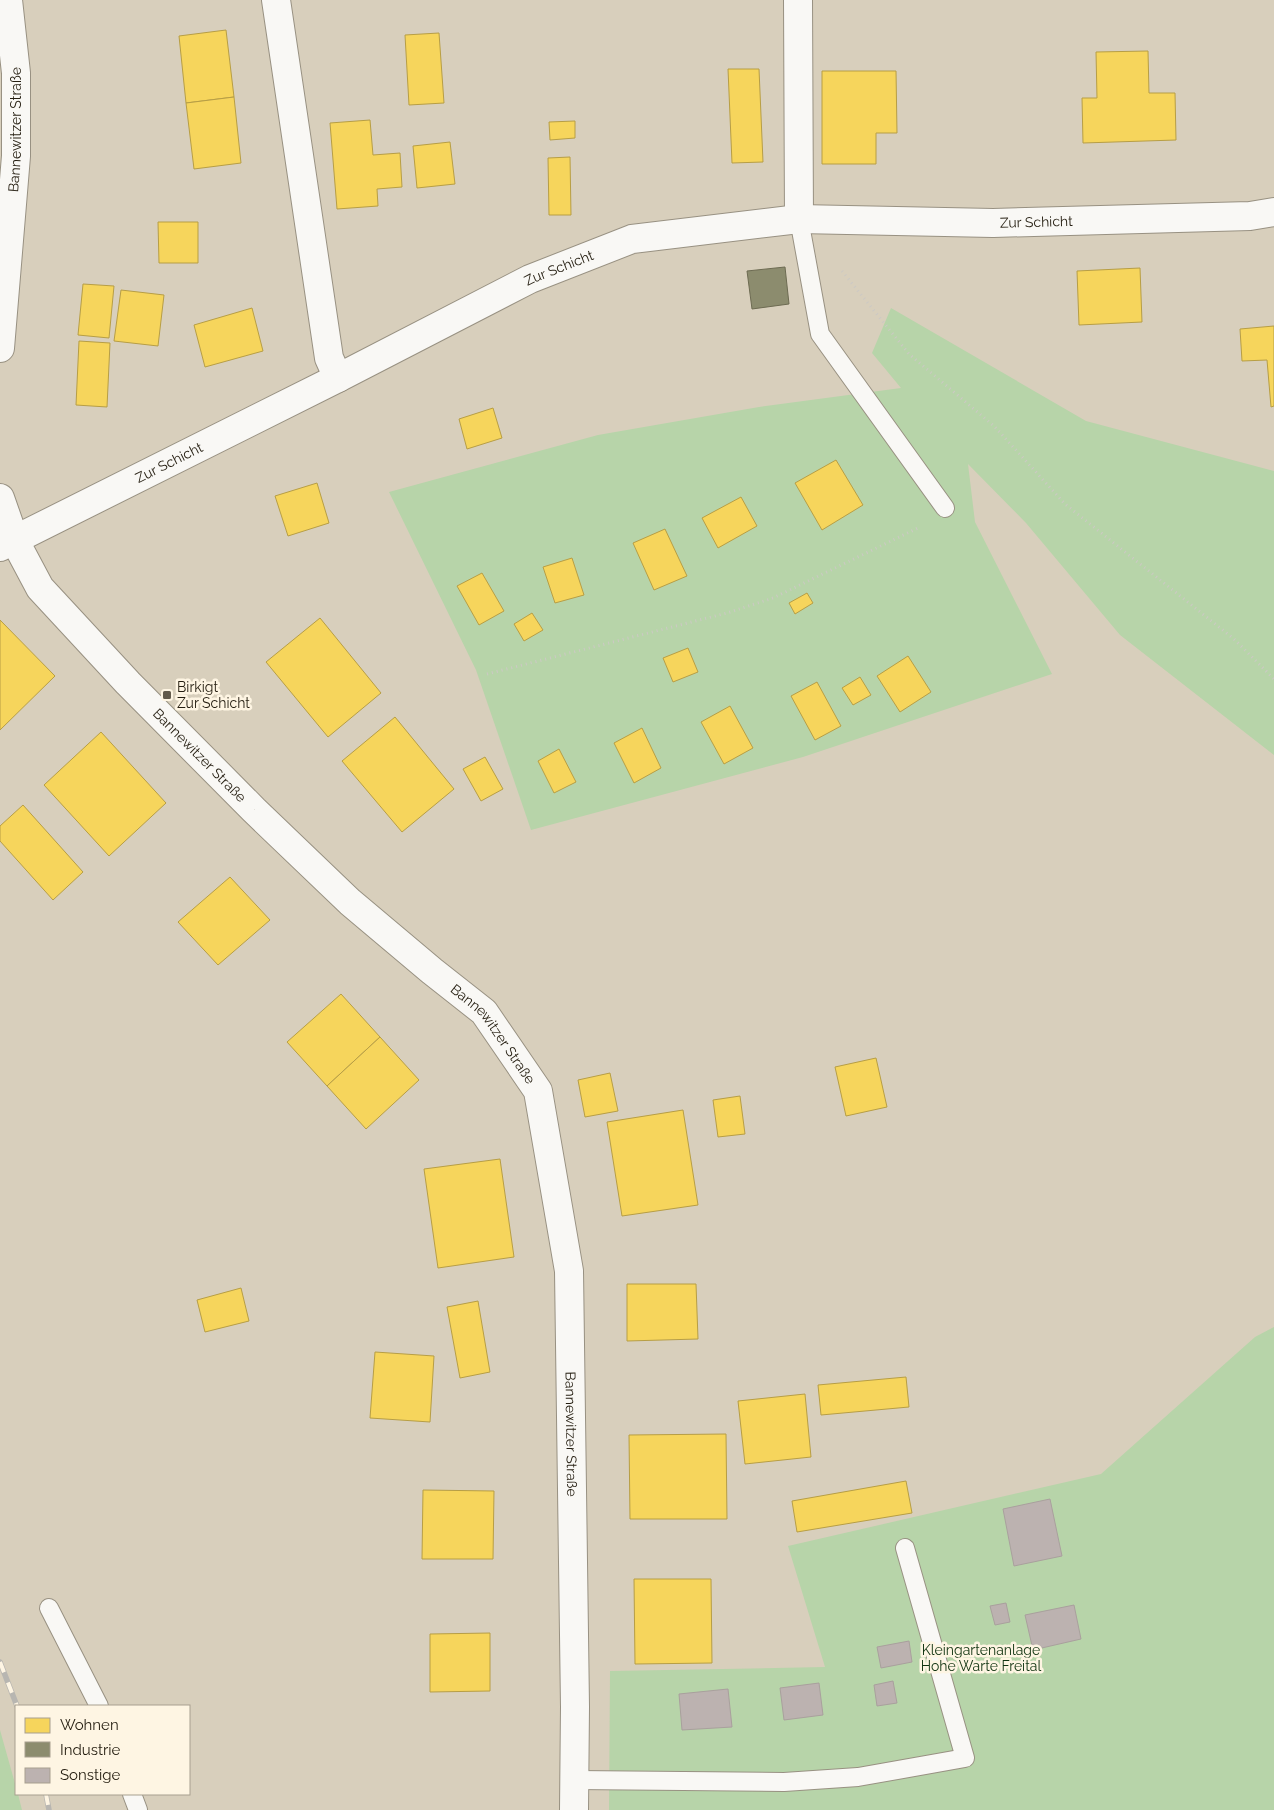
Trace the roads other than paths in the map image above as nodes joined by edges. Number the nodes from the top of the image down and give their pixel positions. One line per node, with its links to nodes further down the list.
1 (8, 0): 6 (street, Bannewitzer Straße)
2 (276, 0): 7 (street)
3 (798, 0): 5 (street)
4 (1274, 212): 5 (street, Zur Schicht)
5 (799, 218): 7 (street, Zur Schicht); 9 (lane)
6 (0, 348)
7 (338, 378): 10 (street, Zur Schicht)
8 (0, 498): 10 (street, Bannewitzer Straße)
9 (944, 508)
10 (7, 544): 14 (street, Bannewitzer Straße)
11 (905, 1548): 14 (lane)
12 (49, 1608): 13 (lane)
13 (98, 1705)
14 (575, 1780): 17 (street, Bannewitzer Straße)
15 (132, 1795): 16 (lane)
16 (138, 1810)
17 (574, 1810)

